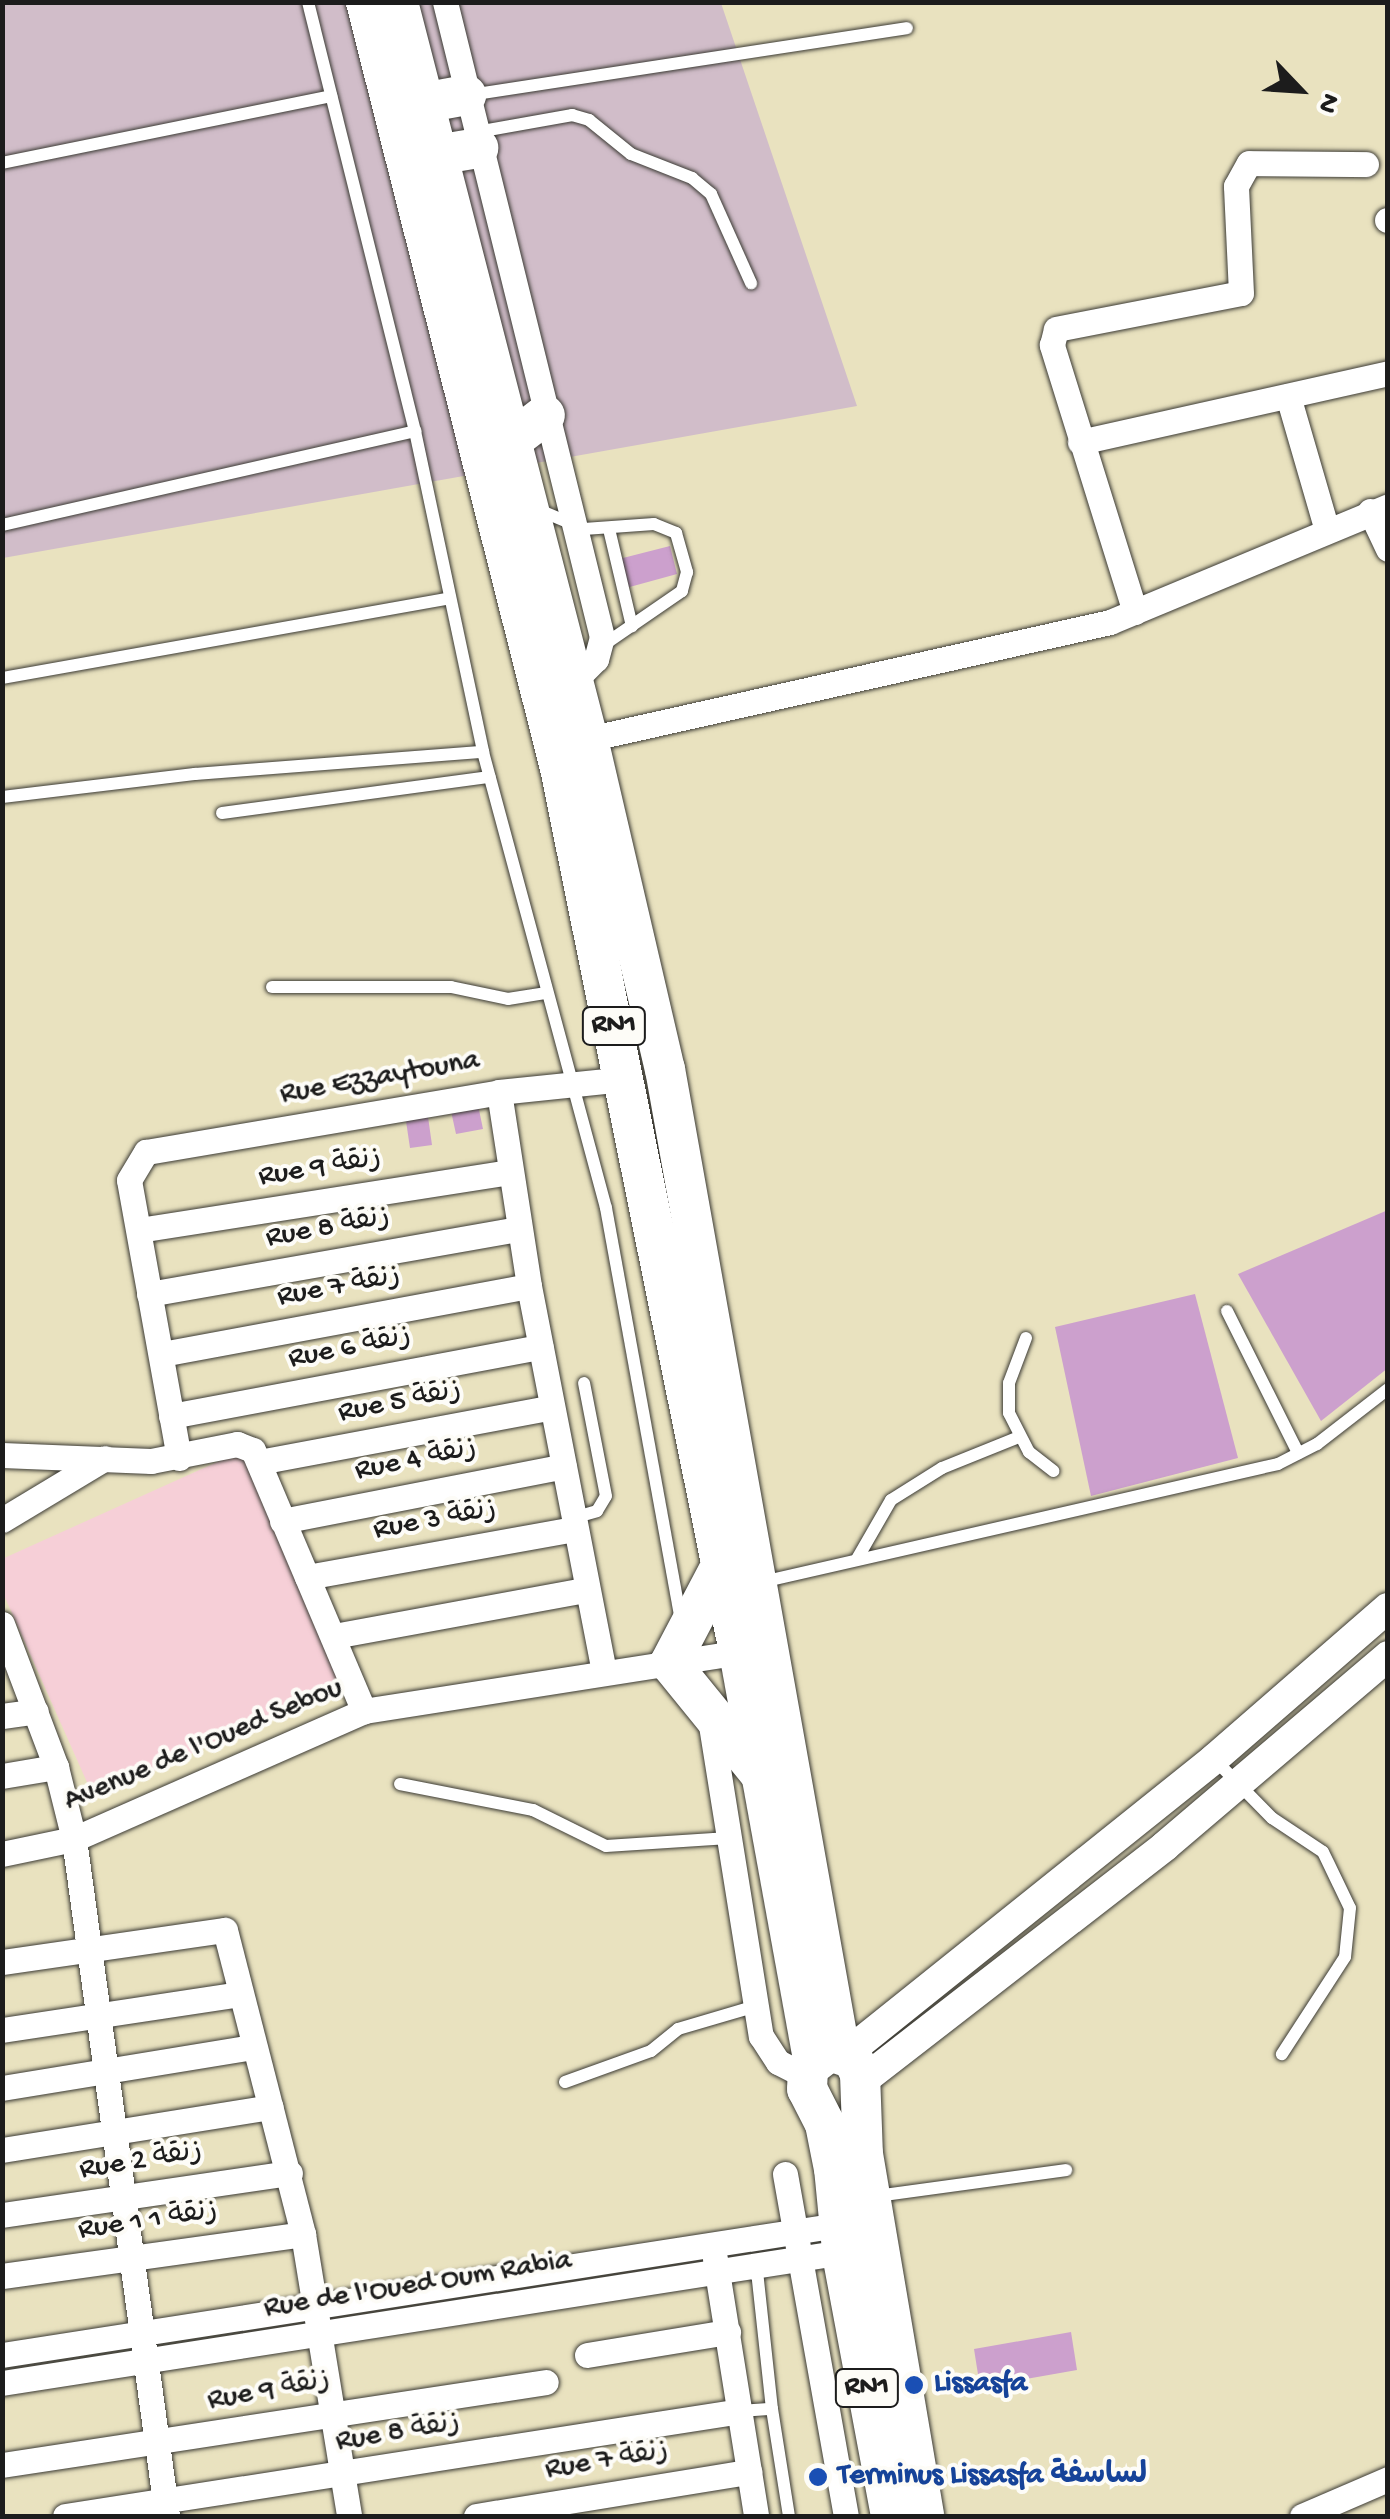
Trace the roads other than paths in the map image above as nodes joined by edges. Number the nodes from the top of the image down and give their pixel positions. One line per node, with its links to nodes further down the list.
1 (308, 2): 6 (lane)
2 (366, 2): 39 (highway, RN1)
3 (398, 2): 7 (highway, RN1)
4 (444, 2): 8 (street)
5 (908, 28): 8 (lane)
6 (331, 96): 10 (lane); 16 (lane)
7 (424, 103): 8 (highway); 9 (highway, RN1)
8 (473, 125): 9 (highway); 12 (lane); 15 (street)
9 (436, 155): 17 (highway, RN1)
10 (2, 163)
11 (1366, 164): 18 (street)
12 (752, 283)
13 (1388, 373): 14 (street)
14 (1288, 396): 18 (street); 24 (street)
15 (545, 414): 17 (highway); 22 (street)
16 (415, 430): 21 (lane); 26 (lane)
17 (510, 442): 19 (highway, RN1)
18 (1080, 442): 27 (street)
19 (527, 504): 22 (lane); 31 (highway, RN1)
20 (1379, 508): 24 (street); 25 (street)
21 (2, 525)
22 (574, 525): 23 (lane); 29 (street)
23 (609, 530): 28 (lane); 28 (lane)
24 (1327, 530): 27 (street)
25 (1388, 549)
26 (449, 598): 30 (lane); 33 (lane)
27 (1135, 612): 32 (street)
28 (632, 626): 29 (lane)
29 (602, 646): 31 (street)
30 (2, 678)
31 (573, 682): 32 (highway, RN1)
32 (588, 739): 69 (highway, RN1)
33 (483, 752): 34 (lane); 35 (lane)
34 (490, 777): 36 (lane); 38 (lane)
35 (2, 797)
36 (222, 813)
37 (272, 987): 38 (lane)
38 (547, 993): 40 (lane)
39 (626, 1080): 40 (street, Rue Ezzaytouna); 67 (highway, RN1)
40 (571, 1085): 41 (street, Rue Ezzaytouna); 74 (lane)
41 (500, 1092): 42 (street); 44 (street, Rue Ezzaytouna)
42 (511, 1172): 43 (street); 44 (street, Rue 9 زنقة)
43 (519, 1229): 45 (street); 46 (street, Rue 8 زنقة)
44 (139, 1230): 46 (street)
45 (528, 1286): 49 (street); 50 (street, Rue 7 زنقة)
46 (149, 1294): 50 (street)
47 (1227, 1311): 56 (lane)
48 (1026, 1338): 55 (lane)
49 (541, 1347): 53 (street); 54 (street, Rue 6 زنقة)
50 (162, 1354): 54 (street)
51 (584, 1383): 65 (lane)
52 (1388, 1389): 56 (lane)
53 (552, 1407): 60 (street, Rue 5 زنقة); 61 (street)
54 (171, 1416): 59 (street)
55 (1019, 1437): 62 (lane); 66 (lane)
56 (1298, 1454): 66 (lane)
57 (2, 1455): 58 (street)
58 (105, 1458): 59 (street); 63 (street)
59 (180, 1458): 60 (street)
60 (259, 1462): 64 (street)
61 (564, 1466): 64 (street, Rue 4 زنقة); 65 (street)
62 (1053, 1471)
63 (2, 1520)
64 (282, 1521): 68 (street)
65 (574, 1523): 68 (street, Rue 3 زنقة); 70 (street)
66 (857, 1559): 69 (lane)
67 (722, 1564): 74 (highway); 75 (highway, RN1)
68 (307, 1577): 73 (street)
69 (760, 1583): 75 (highway, RN1)
70 (584, 1590): 73 (street); 78 (street)
71 (1388, 1608): 83 (street)
72 (2, 1624): 76 (street)
73 (334, 1636): 80 (street)
74 (676, 1648): 75 (street, Avenue de l'Oued Sebou); 78 (street, Avenue de l'Oued Sebou); 81 (highway)
75 (755, 1650): 86 (highway, RN1); 102 (highway, RN1)
76 (9, 1652): 79 (street)
77 (1388, 1656): 88 (street)
78 (604, 1671): 80 (street, Avenue de l'Oued Sebou)
79 (36, 1711): 82 (street); 84 (street)
80 (364, 1711): 92 (street, Avenue de l'Oued Sebou)
81 (710, 1714): 86 (highway); 91 (street)
82 (2, 1716)
83 (1214, 1760): 88 (lane); 89 (street)
84 (56, 1767): 85 (street); 92 (street)
85 (2, 1776)
86 (762, 1776): 102 (highway, RN1)
87 (400, 1784): 91 (lane)
88 (1240, 1784): 90 (street); 101 (lane)
89 (1160, 1803): 90 (street); 102 (street)
90 (1182, 1832): 102 (street)
91 (730, 1838): 97 (street)
92 (74, 1839): 93 (street, Avenue de l'Oued Sebou); 94 (street)
93 (2, 1854)
94 (88, 1948): 95 (street); 96 (street); 98 (street)
95 (2, 1962)
96 (239, 1994): 98 (street); 100 (street)
97 (756, 2006): 102 (street); 104 (lane)
98 (97, 2017): 99 (street); 103 (street)
99 (2, 2030)
100 (252, 2047): 103 (street); 106 (street)
101 (1282, 2054)
102 (833, 2064): 112 (highway, RN1); 117 (highway, RN1)
103 (104, 2073): 105 (street); 107 (street)
104 (565, 2082)
105 (2, 2088)
106 (271, 2106): 107 (street); 110 (street)
107 (113, 2132): 108 (street); 113 (street)
108 (2, 2150)
109 (1066, 2170): 112 (lane)
110 (290, 2172): 113 (street, Rue 2 زنقة); 115 (street)
111 (785, 2174): 116 (street)
112 (869, 2196): 117 (highway, RN1)
113 (122, 2198): 114 (street, Rue 2 زنقة); 119 (street)
114 (2, 2215)
115 (302, 2234): 119 (street, Rue 1 زنقة 1); 122 (street)
116 (799, 2247): 117 (street, Rue de l'Oued Oum Rabia); 118 (street, Rue de l'Oued Oum Rabia); 144 (street)
117 (850, 2248): 145 (highway, RN1); 146 (highway, RN1)
118 (755, 2254): 120 (street, Rue de l'Oued Oum Rabia); 130 (lane)
119 (131, 2257): 121 (street, Rue 1 زنقة 1); 124 (street)
120 (716, 2261): 122 (street, Rue de l'Oued Oum Rabia); 123 (street)
121 (2, 2276)
122 (316, 2322): 124 (street, Rue de l'Oued Oum Rabia); 127 (street, Rue de l'Oued Oum Rabia); 132 (street)
123 (728, 2332): 126 (street); 131 (street)
124 (140, 2334): 125 (street, Rue de l'Oued Oum Rabia); 127 (street)
125 (2, 2355)
126 (586, 2355)
127 (142, 2362): 128 (street, Rue de l'Oued Oum Rabia); 133 (street)
128 (2, 2382)
129 (546, 2382): 132 (street, Rue 9 زنقة)
130 (772, 2409): 131 (lane); 143 (lane)
131 (740, 2411): 135 (street); 136 (street, Rue 8 زنقة)
132 (332, 2414): 133 (street, Rue 9 زنقة); 136 (street)
133 (156, 2444): 134 (street, Rue 9 زنقة); 138 (street)
134 (2, 2464)
135 (749, 2472): 141 (street, Rue 7 زنقة); 142 (street)
136 (343, 2477): 138 (street, Rue 8 زنقة); 140 (street)
137 (1388, 2479): 147 (street)
138 (166, 2508): 139 (street, Rue 8 زنقة)
139 (65, 2516)
140 (350, 2516)
141 (476, 2516)
142 (756, 2516)
143 (789, 2516)
144 (846, 2516)
145 (892, 2516)
146 (924, 2516)
147 (1302, 2516)

